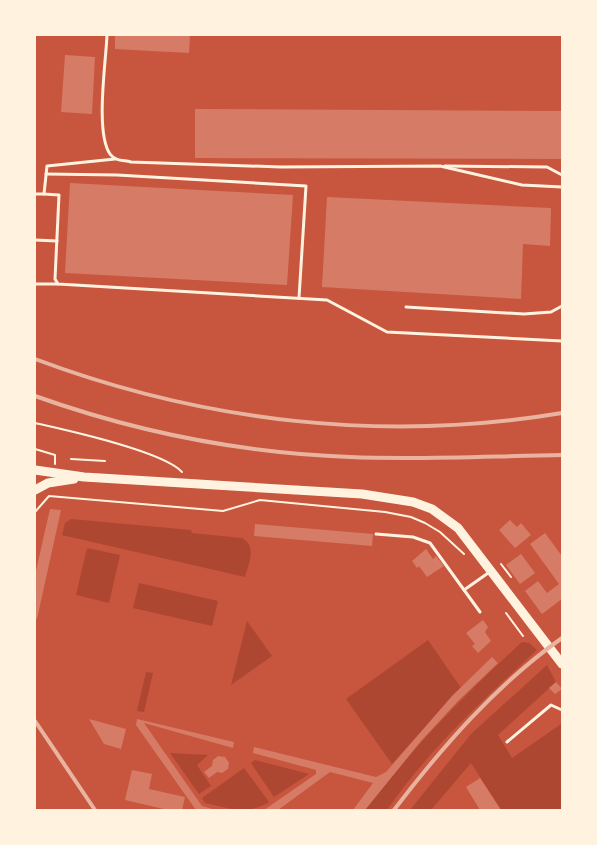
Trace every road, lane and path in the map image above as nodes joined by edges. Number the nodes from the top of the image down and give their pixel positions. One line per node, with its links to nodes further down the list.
1 (107, 35): 2 (lane)
2 (115, 159): 3 (lane); 4 (lane)
3 (440, 166): 5 (lane); 6 (lane)
4 (46, 174): 8 (lane); 13 (lane)
5 (562, 175)
6 (562, 187)
7 (35, 194): 8 (lane)
8 (44, 194): 10 (lane)
9 (35, 240): 10 (lane)
10 (57, 241): 12 (lane)
11 (35, 284): 12 (lane)
12 (58, 284): 13 (lane)
13 (299, 298): 16 (lane)
14 (406, 306): 15 (lane)
15 (562, 306)
16 (562, 341)
17 (35, 423): 23 (path)
18 (35, 449): 19 (path)
19 (56, 458)
20 (71, 459): 21 (path)
21 (105, 462)
22 (35, 470): 24 (street)
23 (182, 472)
24 (84, 477): 25 (street); 30 (street)
25 (35, 490)
26 (35, 512): 28 (path)
27 (376, 534): 32 (lane)
28 (466, 557)
29 (501, 564): 31 (path)
30 (492, 571): 32 (lane); 36 (street)
31 (511, 577)
32 (464, 590): 33 (lane)
33 (480, 612)
34 (506, 613): 35 (path)
35 (523, 636)
36 (562, 664)
37 (562, 710): 38 (lane)
38 (507, 742)

